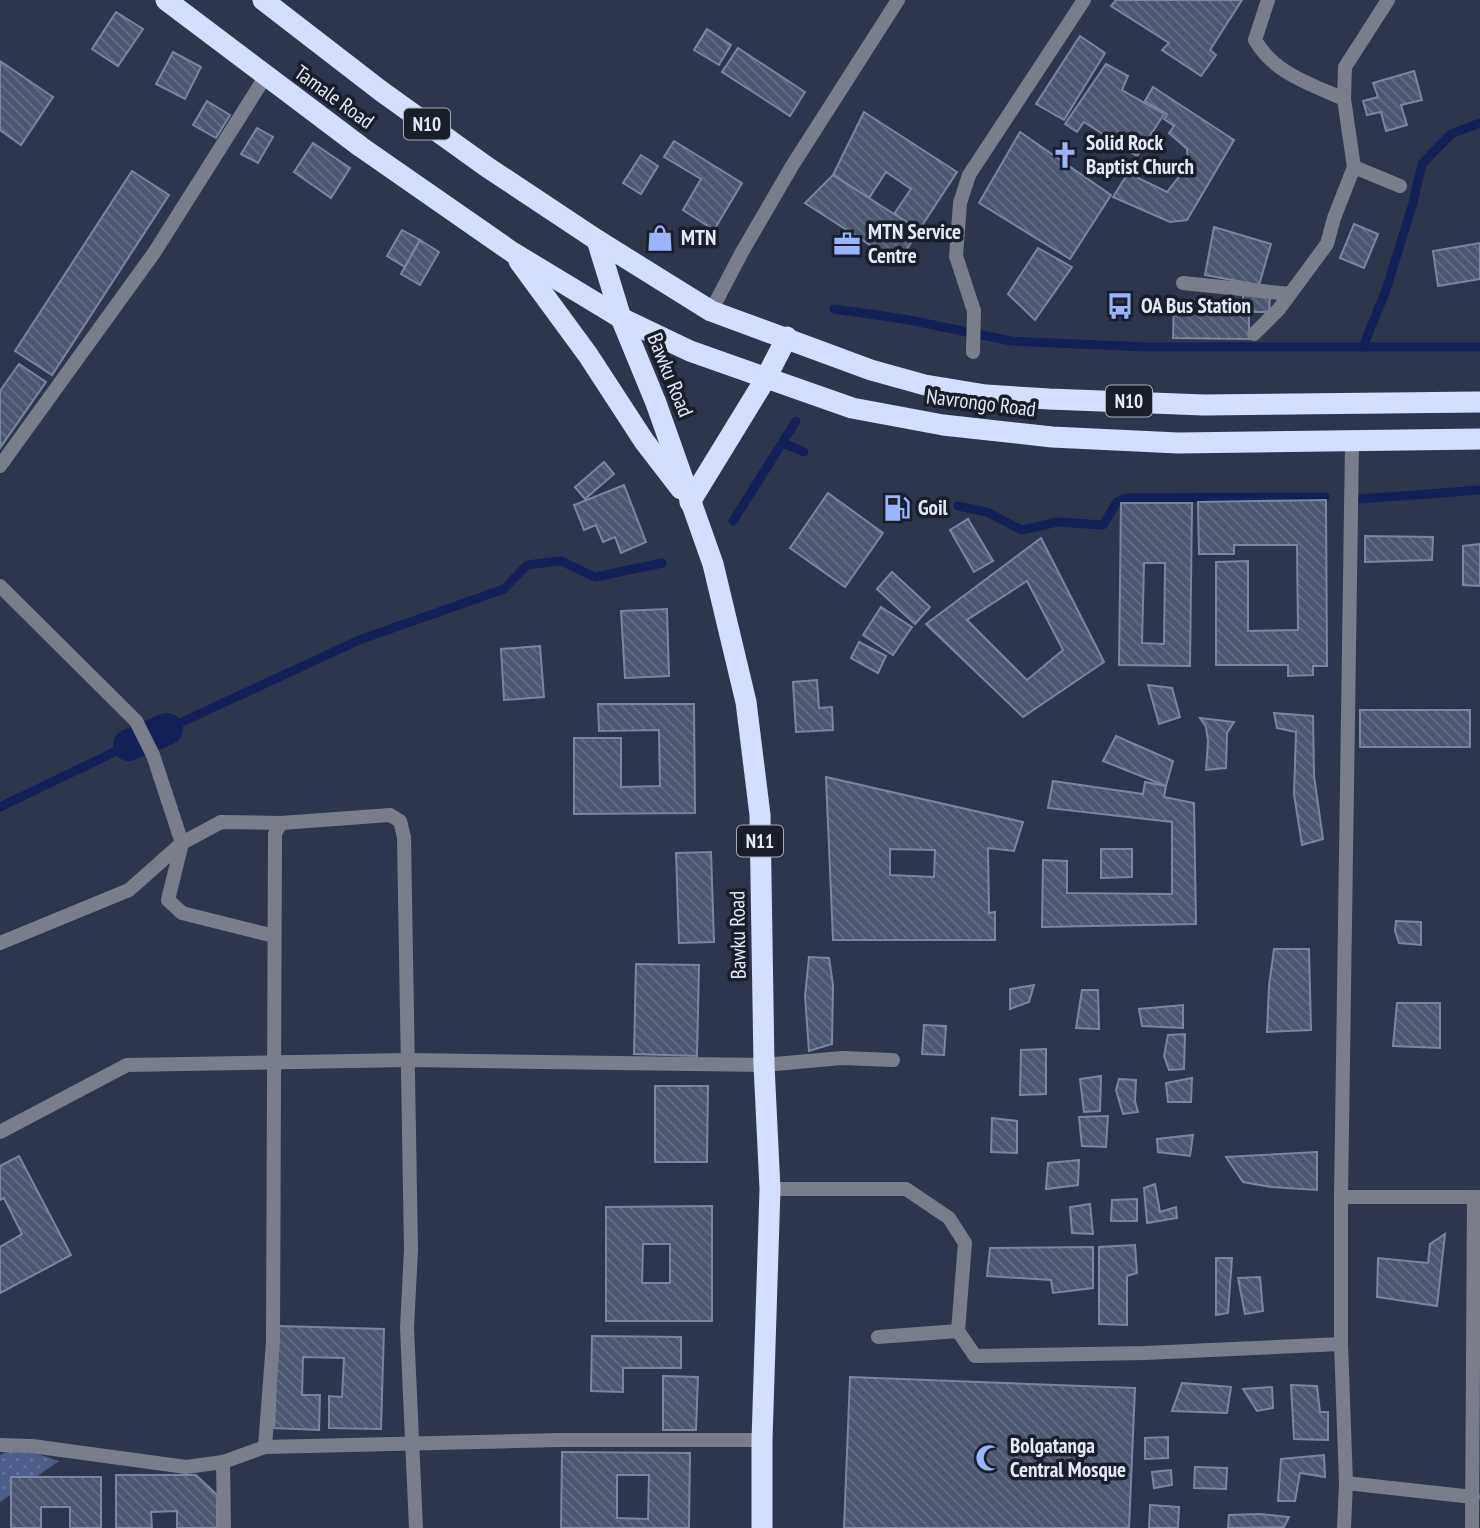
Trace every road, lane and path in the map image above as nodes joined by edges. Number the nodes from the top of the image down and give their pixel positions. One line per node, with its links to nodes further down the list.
1 (166, 0): 7 (highway, Tamale Road / N10)
2 (263, 0): 11 (highway, Tamale Road / N10)
3 (898, 0): 15 (street)
4 (1084, 0): 19 (street)
5 (1268, 0): 8 (street)
6 (1388, 0): 8 (street)
7 (265, 77): 12 (highway, Tamale Road / N10); 24 (street)
8 (1343, 99): 9 (street)
9 (1354, 167): 10 (street); 14 (street)
10 (1400, 186)
11 (597, 240): 15 (highway, Navrongo Road / N10); 16 (highway, Bawku Road / N11)
12 (512, 252): 16 (highway, Navrongo Road / N10); 25 (highway, N11)
13 (1183, 284): 14 (street)
14 (1290, 294): 17 (street)
15 (711, 311): 18 (highway, Navrongo Road / N10)
16 (621, 318): 20 (highway, Navrongo Road / N10); 25 (highway, Bawku Road / N11)
17 (1254, 334)
18 (787, 337): 20 (highway); 21 (highway, Navrongo Road / N10)
19 (973, 352)
20 (766, 378): 23 (highway, Navrongo Road / N10); 25 (highway)
21 (1480, 402)
22 (1480, 439): 23 (highway, Navrongo Road / N10)
23 (1352, 442): 37 (street)
24 (0, 466)
25 (690, 502): 34 (highway, Bawku Road / N11)
26 (0, 586): 28 (street)
27 (281, 823): 28 (street); 29 (street); 31 (street)
28 (182, 843): 29 (street); 30 (street)
29 (274, 936): 33 (street)
30 (0, 943)
31 (408, 1060): 33 (street); 34 (street); 43 (street)
32 (893, 1060): 34 (street)
33 (273, 1062): 35 (street); 45 (street)
34 (764, 1065): 36 (highway, Bawku Road / N11)
35 (0, 1132)
36 (770, 1189): 39 (street); 42 (highway, Bawku Road / N11)
37 (1341, 1197): 38 (street); 41 (street)
38 (1477, 1197): 48 (street)
39 (958, 1331): 40 (street); 41 (street)
40 (878, 1337)
41 (1341, 1344): 47 (street)
42 (762, 1440): 43 (street); 51 (highway, Bawku Road / N11)
43 (414, 1444): 45 (street); 50 (street)
44 (0, 1445): 46 (street)
45 (265, 1447): 46 (street)
46 (223, 1462): 49 (street)
47 (1346, 1483): 48 (street); 52 (street)
48 (1473, 1497): 53 (street)
49 (224, 1528)
50 (416, 1528)
51 (762, 1528)
52 (1344, 1528)
53 (1472, 1528)

